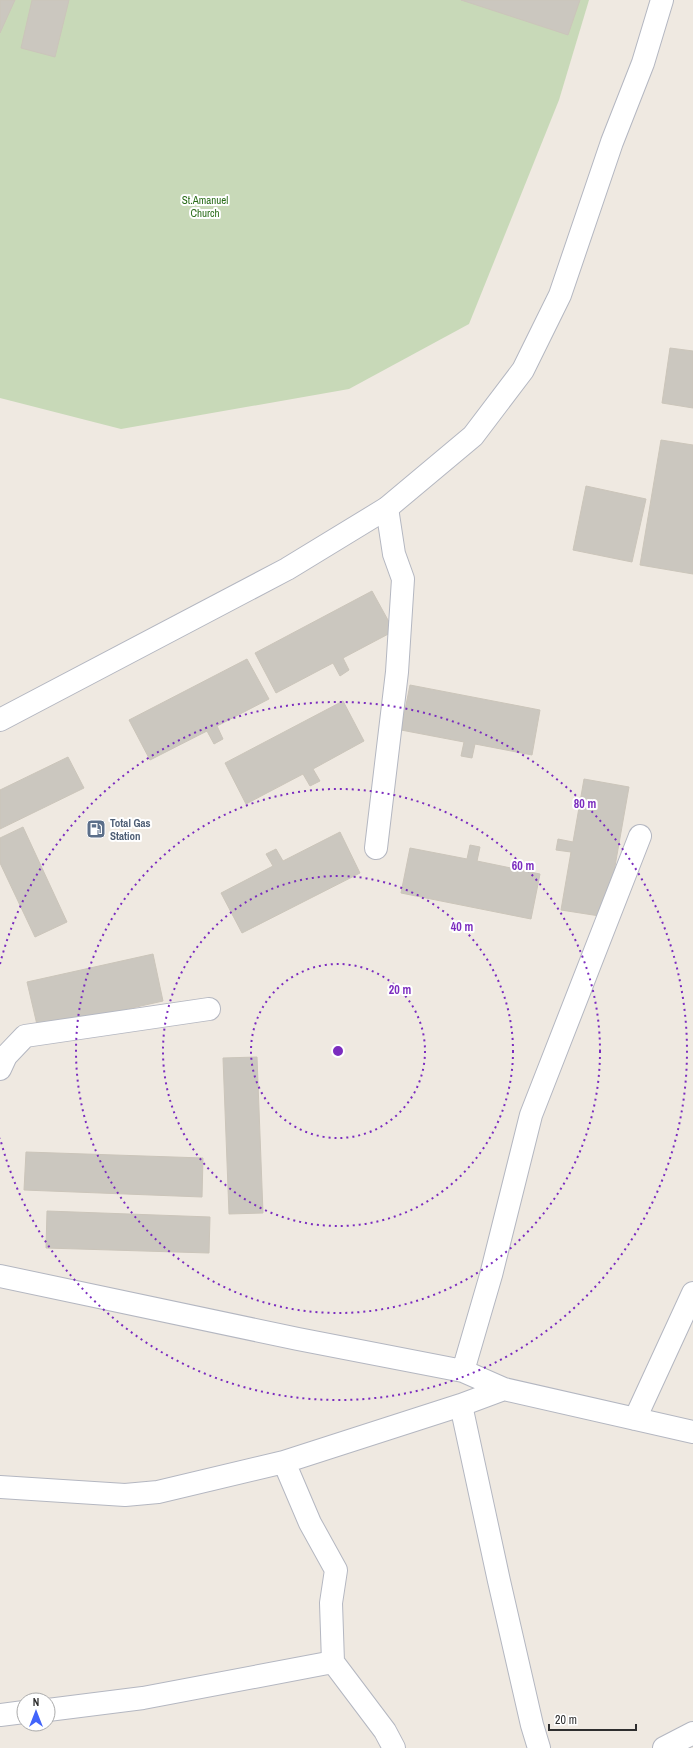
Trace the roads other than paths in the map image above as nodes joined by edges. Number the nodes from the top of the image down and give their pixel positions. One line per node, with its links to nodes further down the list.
1 (662, 0): 2 (street)
2 (387, 508): 3 (street); 5 (street)
3 (0, 720)
4 (640, 836): 10 (street)
5 (376, 848)
6 (209, 1009): 7 (street)
7 (0, 1068)
8 (0, 1276): 10 (street)
9 (693, 1293): 13 (street)
10 (463, 1371): 11 (street)
11 (504, 1389): 12 (street); 13 (street)
12 (461, 1405): 15 (street); 23 (street)
13 (635, 1419): 14 (street)
14 (693, 1432)
15 (284, 1462): 16 (street); 17 (street)
16 (0, 1487)
17 (333, 1662): 18 (street); 22 (street)
18 (56, 1709)
19 (16, 1713): 20 (street)
20 (0, 1715)
21 (693, 1733): 24 (street)
22 (394, 1748)
23 (539, 1748)
24 (664, 1748)

